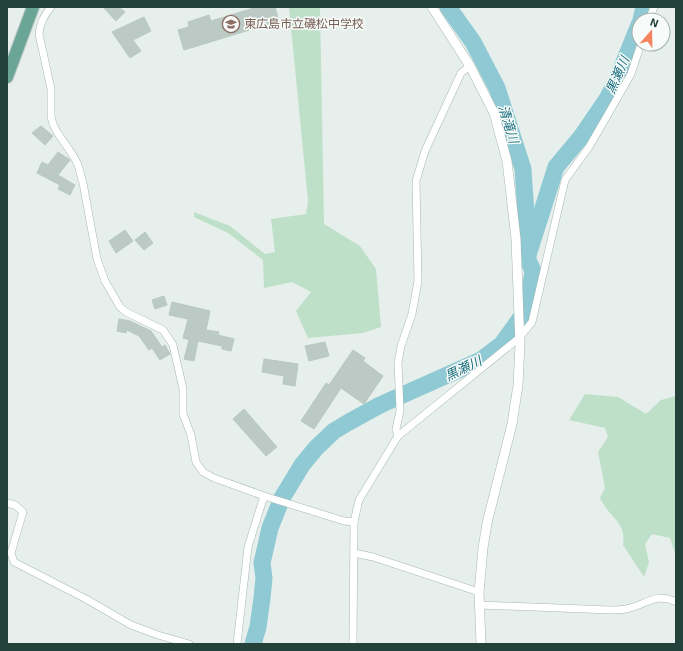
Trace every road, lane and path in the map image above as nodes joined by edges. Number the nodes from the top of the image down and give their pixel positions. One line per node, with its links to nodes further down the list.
1 (33, 7): 6 (main road)
2 (51, 7): 9 (street)
3 (432, 7): 5 (street)
4 (638, 52): 7 (street)
5 (470, 66): 7 (street); 8 (street)
6 (7, 77)
7 (519, 338): 8 (street); 13 (street)
8 (398, 436): 11 (street)
9 (266, 497): 11 (street); 17 (street)
10 (7, 503): 16 (street)
11 (354, 522): 12 (street)
12 (354, 553): 13 (street); 18 (street)
13 (479, 592): 15 (street)
14 (676, 602): 15 (street)
15 (479, 605): 19 (street)
16 (189, 644)
17 (237, 644)
18 (353, 644)
19 (481, 644)

